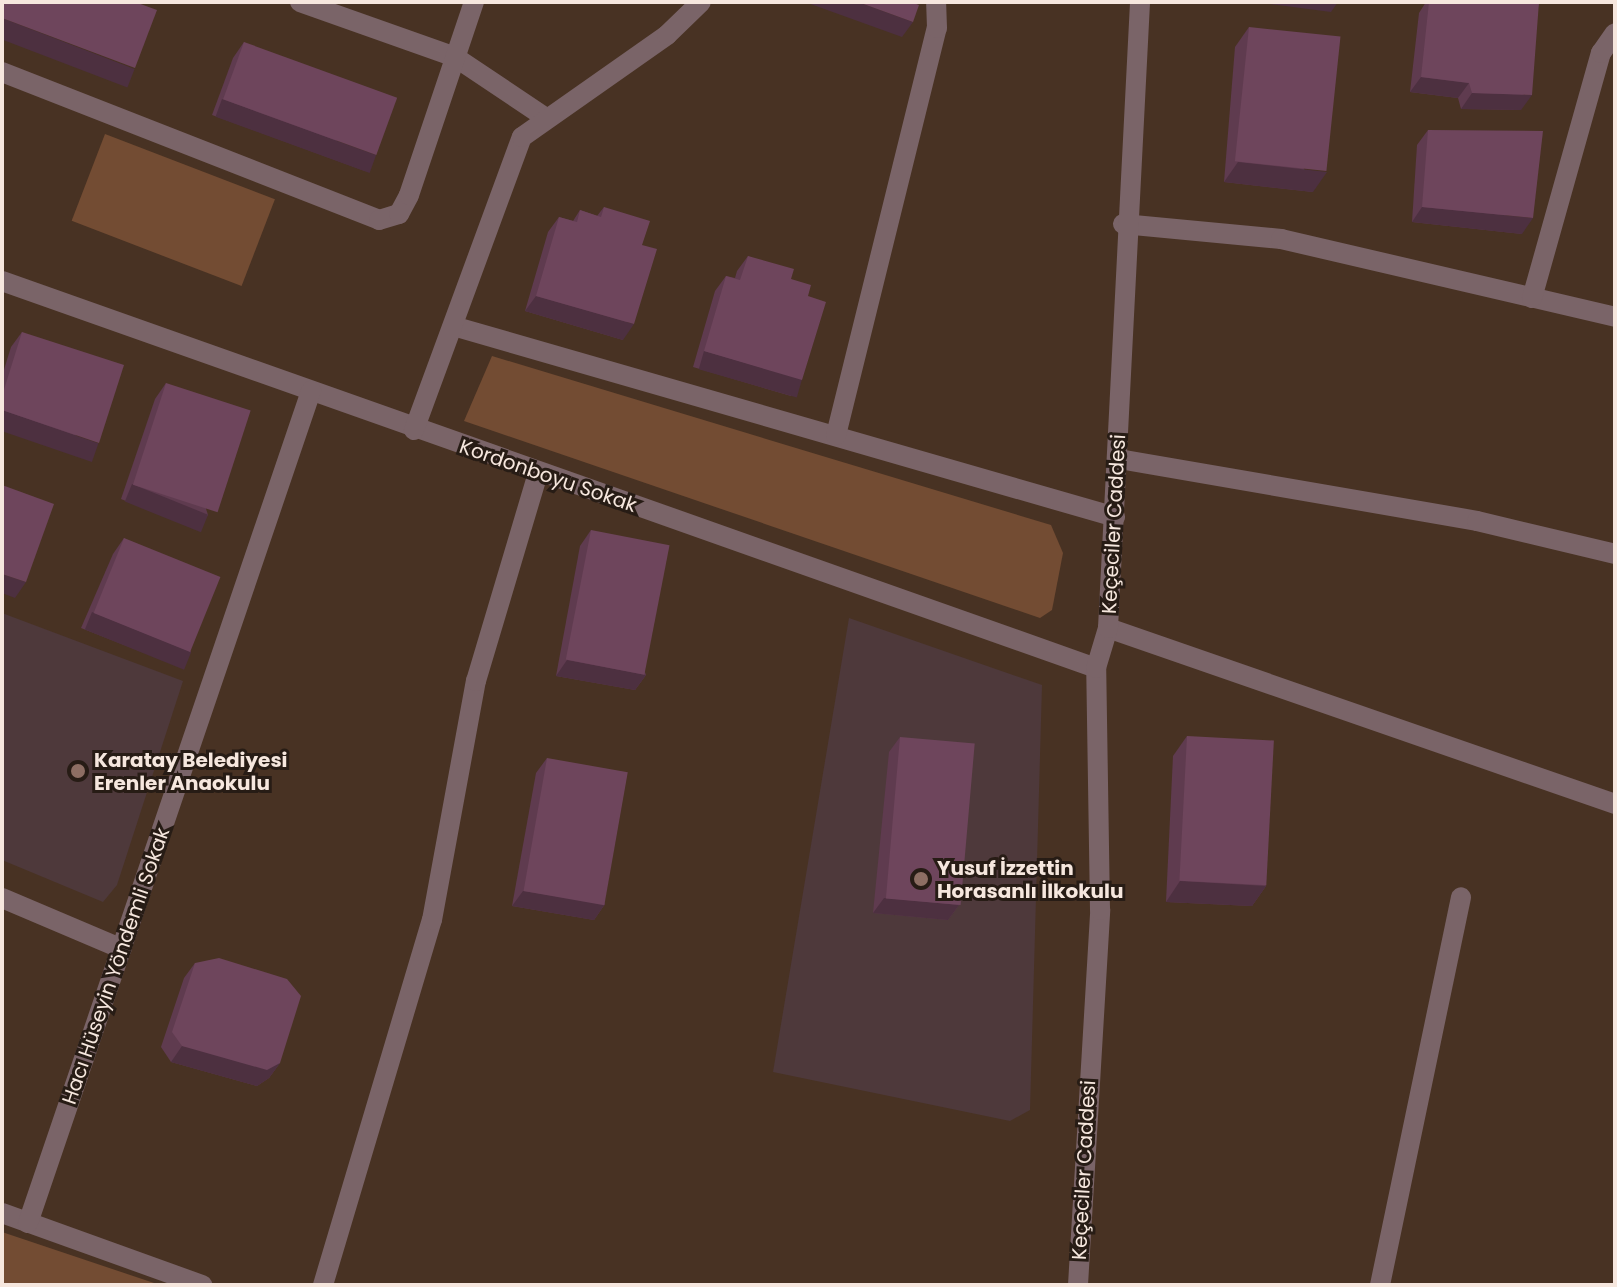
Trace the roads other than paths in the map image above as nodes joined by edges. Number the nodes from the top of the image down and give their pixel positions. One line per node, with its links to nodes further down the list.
1 (300, 2): 7 (street)
2 (474, 2): 7 (street)
3 (701, 2): 9 (street)
4 (936, 2): 17 (street)
5 (1140, 2): 10 (street, Keçeciler Caddesi)
6 (1615, 33): 12 (street)
7 (455, 57): 8 (street); 9 (street)
8 (2, 72)
9 (543, 116): 14 (street)
10 (1123, 224): 12 (street); 18 (street, Keçeciler Caddesi)
11 (2, 281): 15 (street, Kordonboyu Sokak)
12 (1532, 298): 13 (street)
13 (1615, 317)
14 (453, 326): 16 (street); 17 (street)
15 (311, 391): 16 (street, Kordonboyu Sokak); 27 (street, Hacı Hüseyin Yöndemli Sokak)
16 (414, 430): 19 (street, Kordonboyu Sokak)
17 (836, 435): 20 (street)
18 (1119, 459): 20 (street, Keçeciler Caddesi); 21 (street)
19 (538, 473): 23 (street, Kordonboyu Sokak); 31 (street)
20 (1115, 517): 22 (street, Keçeciler Caddesi)
21 (1615, 554)
22 (1108, 628): 23 (street, Keçeciler Caddesi); 24 (street)
23 (1096, 668): 32 (street, Keçeciler Caddesi)
24 (1615, 804)
25 (1461, 897): 33 (street)
26 (2, 898): 27 (street)
27 (122, 949): 29 (street, Hacı Hüseyin Yöndemli Sokak)
28 (2, 1213): 29 (street)
29 (28, 1223): 30 (street)
30 (202, 1285)
31 (323, 1285)
32 (1078, 1285)
33 (1380, 1285)

